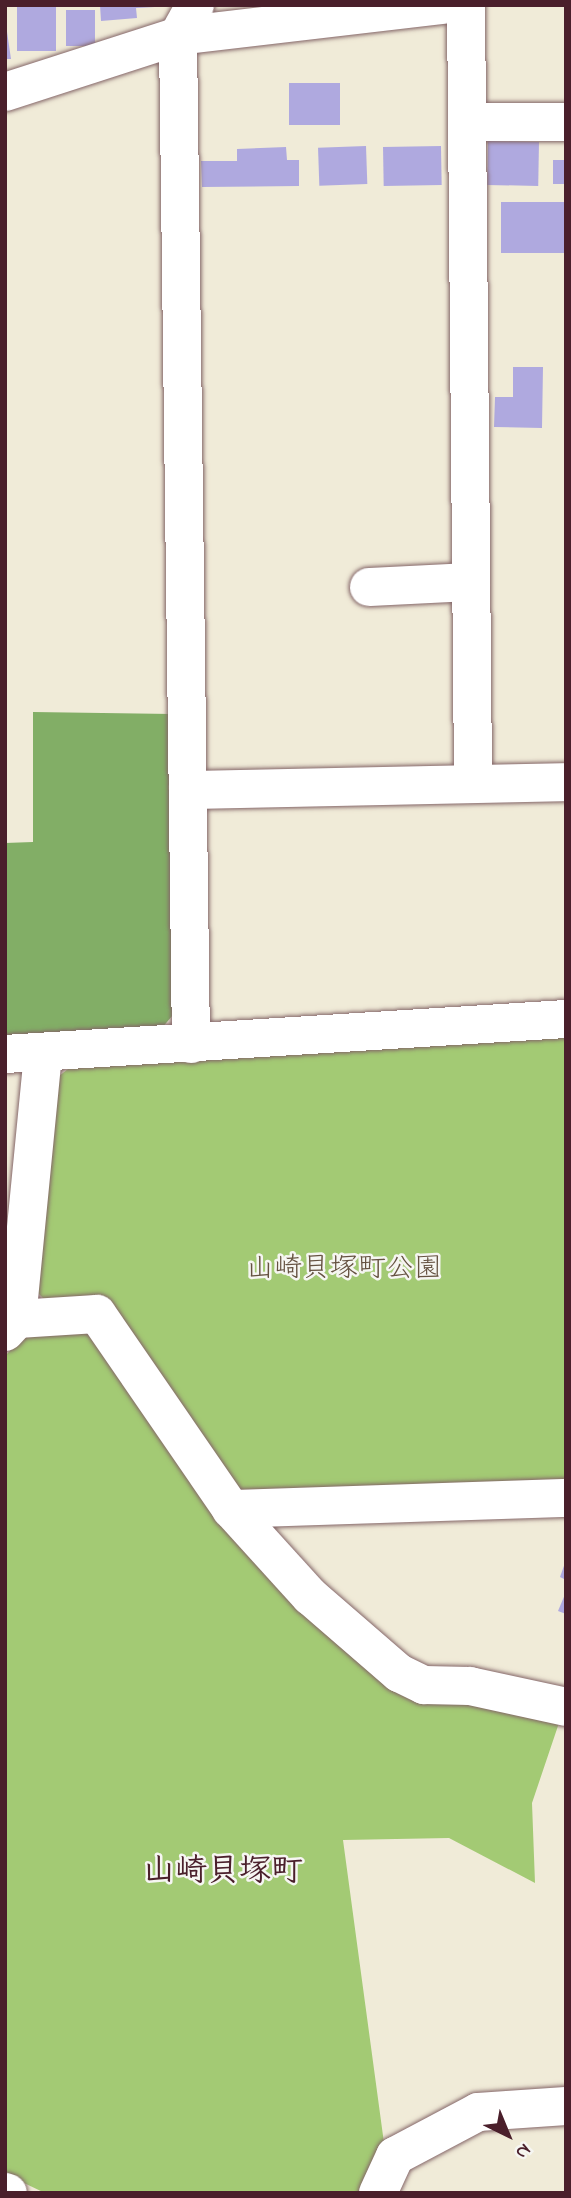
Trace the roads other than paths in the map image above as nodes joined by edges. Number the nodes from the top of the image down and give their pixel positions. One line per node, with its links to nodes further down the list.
1 (443, 5): 3 (street)
2 (466, 5): 6 (street)
3 (336, 13): 4 (street)
4 (186, 21): 5 (street); 12 (street)
5 (5, 92)
6 (467, 122): 7 (street); 8 (street)
7 (566, 122)
8 (471, 582): 9 (street); 11 (street)
9 (369, 587)
10 (566, 782): 11 (street)
11 (473, 783): 12 (street)
12 (188, 790): 14 (street)
13 (566, 1019): 14 (street)
14 (191, 1044): 15 (street)
15 (43, 1052): 16 (street); 17 (street)
16 (5, 1054)
17 (11, 1325): 19 (street)
18 (566, 1498): 19 (street)
19 (232, 1509): 20 (street)
20 (566, 1707)
21 (566, 2106): 22 (street)
22 (378, 2193)

